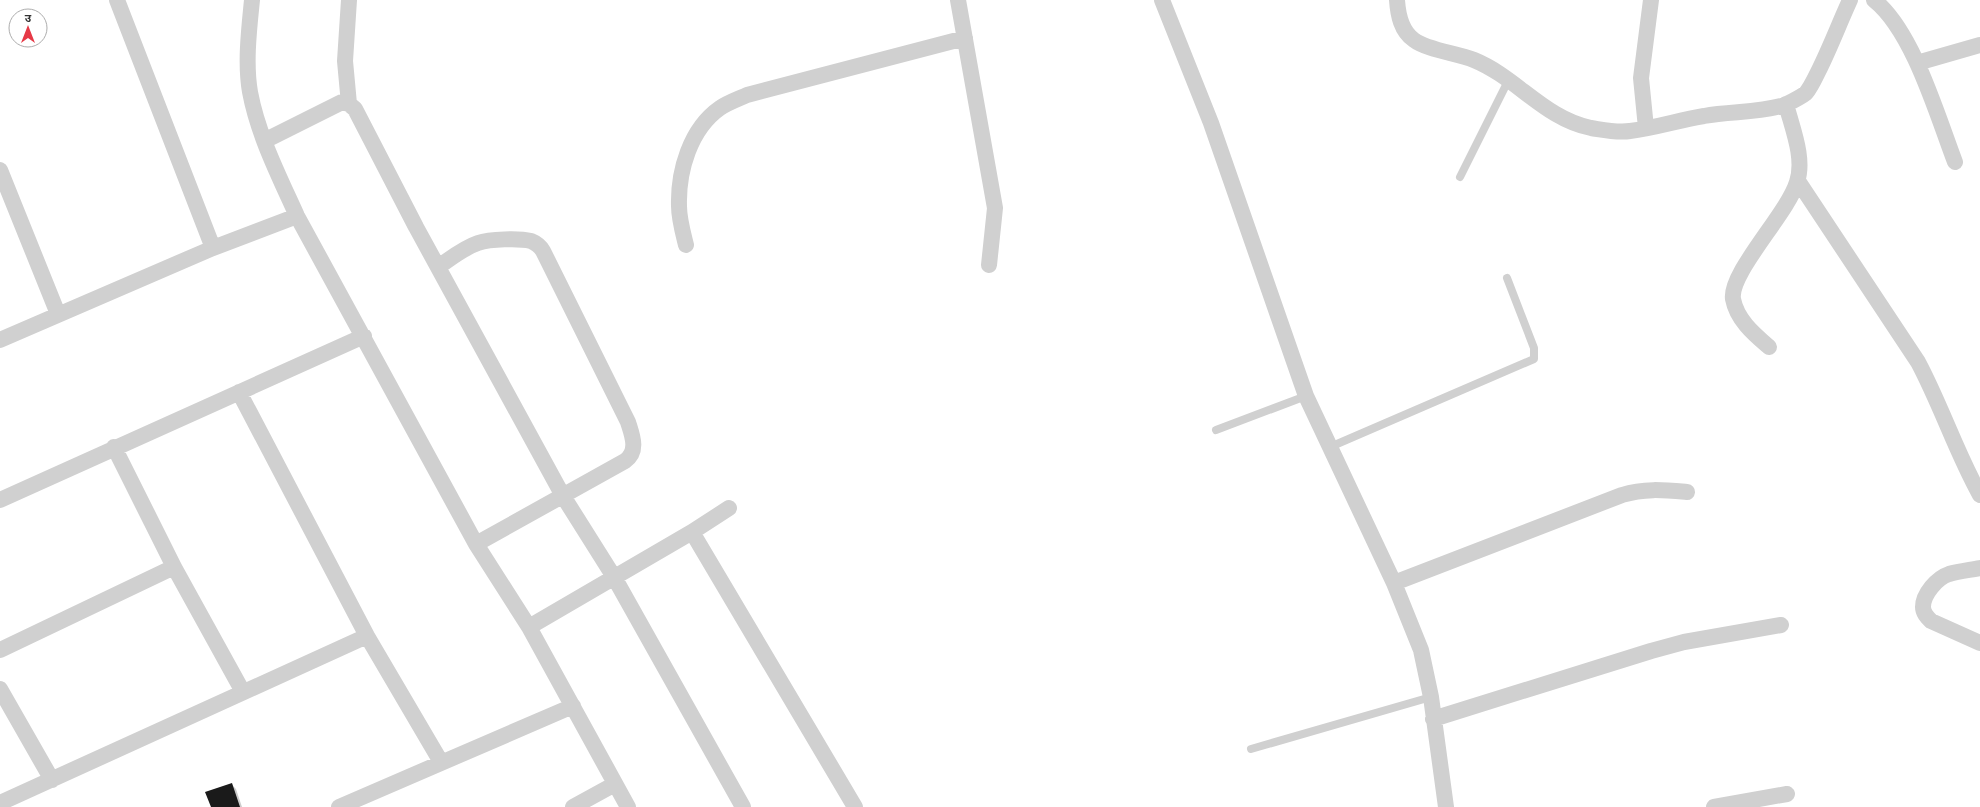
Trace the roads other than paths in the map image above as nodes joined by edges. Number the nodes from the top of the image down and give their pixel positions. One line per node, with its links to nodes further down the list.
1 (117, 0): 24 (street)
2 (252, 0): 17 (street)
3 (349, 0): 14 (street)
4 (958, 0): 10 (street)
5 (1162, 0): 33 (street)
6 (1397, 0): 13 (street)
7 (1651, 0): 16 (street)
8 (1850, 0): 15 (street)
9 (1874, 0): 12 (street)
10 (965, 38): 23 (street); 25 (street)
11 (1980, 45): 12 (street)
12 (1916, 63): 18 (street)
13 (1508, 81): 16 (street); 20 (lane)
14 (349, 104): 17 (street); 26 (street)
15 (1786, 104): 16 (street); 21 (street)
16 (1646, 128)
17 (266, 140): 22 (street)
18 (1955, 162)
19 (0, 170): 28 (street)
20 (1460, 177)
21 (1798, 181): 31 (street); 39 (street)
22 (297, 216): 24 (street); 29 (street)
23 (686, 245)
24 (214, 248): 28 (street)
25 (989, 264)
26 (438, 267): 38 (street); 38 (street)
27 (1507, 278): 36 (lane)
28 (58, 314): 30 (street)
29 (364, 336): 32 (street); 43 (street)
30 (0, 340)
31 (1769, 347)
32 (239, 392): 35 (street); 50 (street)
33 (1306, 396): 34 (lane); 36 (street)
34 (1216, 430)
35 (114, 448): 40 (street); 44 (street)
36 (1330, 448): 47 (street)
37 (1687, 492): 47 (street)
38 (563, 496): 43 (street); 46 (street)
39 (1980, 496)
40 (0, 500)
41 (729, 508): 42 (street)
42 (692, 532): 46 (street); 68 (street)
43 (476, 544): 49 (street)
44 (174, 567): 52 (street); 54 (street)
45 (1980, 568): 51 (street)
46 (614, 577): 49 (street); 67 (street)
47 (1394, 583): 55 (street)
48 (1781, 625): 57 (street)
49 (529, 627): 56 (street)
50 (367, 636): 54 (street); 59 (street)
51 (1980, 644)
52 (0, 650)
53 (0, 689): 60 (street)
54 (243, 692): 60 (street)
55 (1431, 697): 57 (street); 58 (lane)
56 (573, 706): 59 (street); 61 (street)
57 (1434, 719): 69 (street)
58 (1251, 749)
59 (441, 762): 64 (street)
60 (52, 780): 63 (street)
61 (616, 784): 65 (street); 66 (street)
62 (1787, 794): 70 (street)
63 (0, 803)
64 (339, 807)
65 (573, 807)
66 (628, 807)
67 (743, 807)
68 (855, 807)
69 (1446, 807)
70 (1714, 807)

